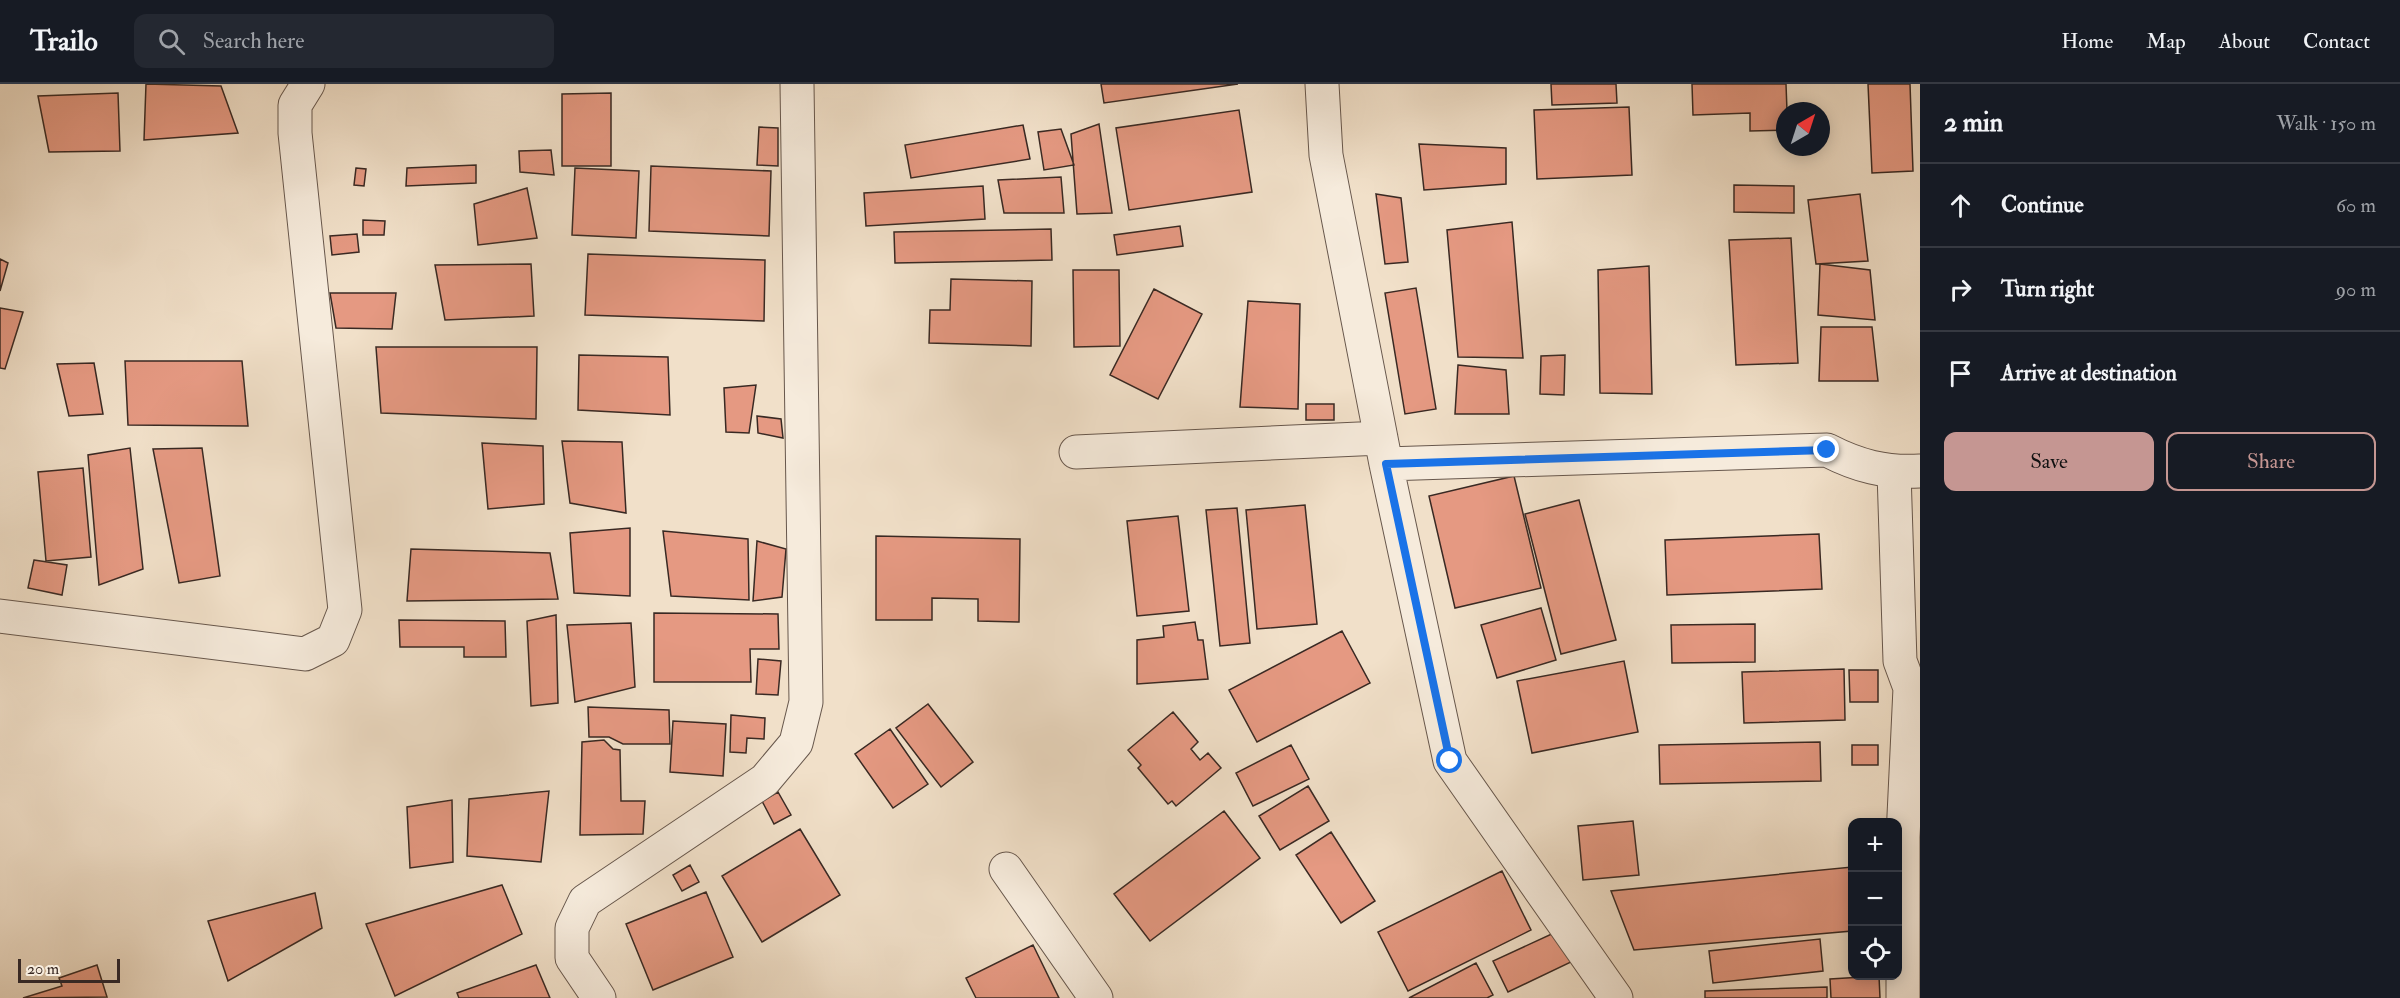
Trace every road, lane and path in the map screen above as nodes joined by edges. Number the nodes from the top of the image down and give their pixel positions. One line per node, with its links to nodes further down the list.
1 (308, 84): 7 (street)
2 (797, 84): 9 (street)
3 (1322, 84): 4 (street)
4 (1383, 451): 5 (street); 6 (street); 11 (street)
5 (1076, 452)
6 (1907, 472): 12 (street)
7 (0, 616)
8 (1006, 869): 10 (street)
9 (599, 998)
10 (1095, 998)
11 (1616, 998)
12 (1903, 998)

